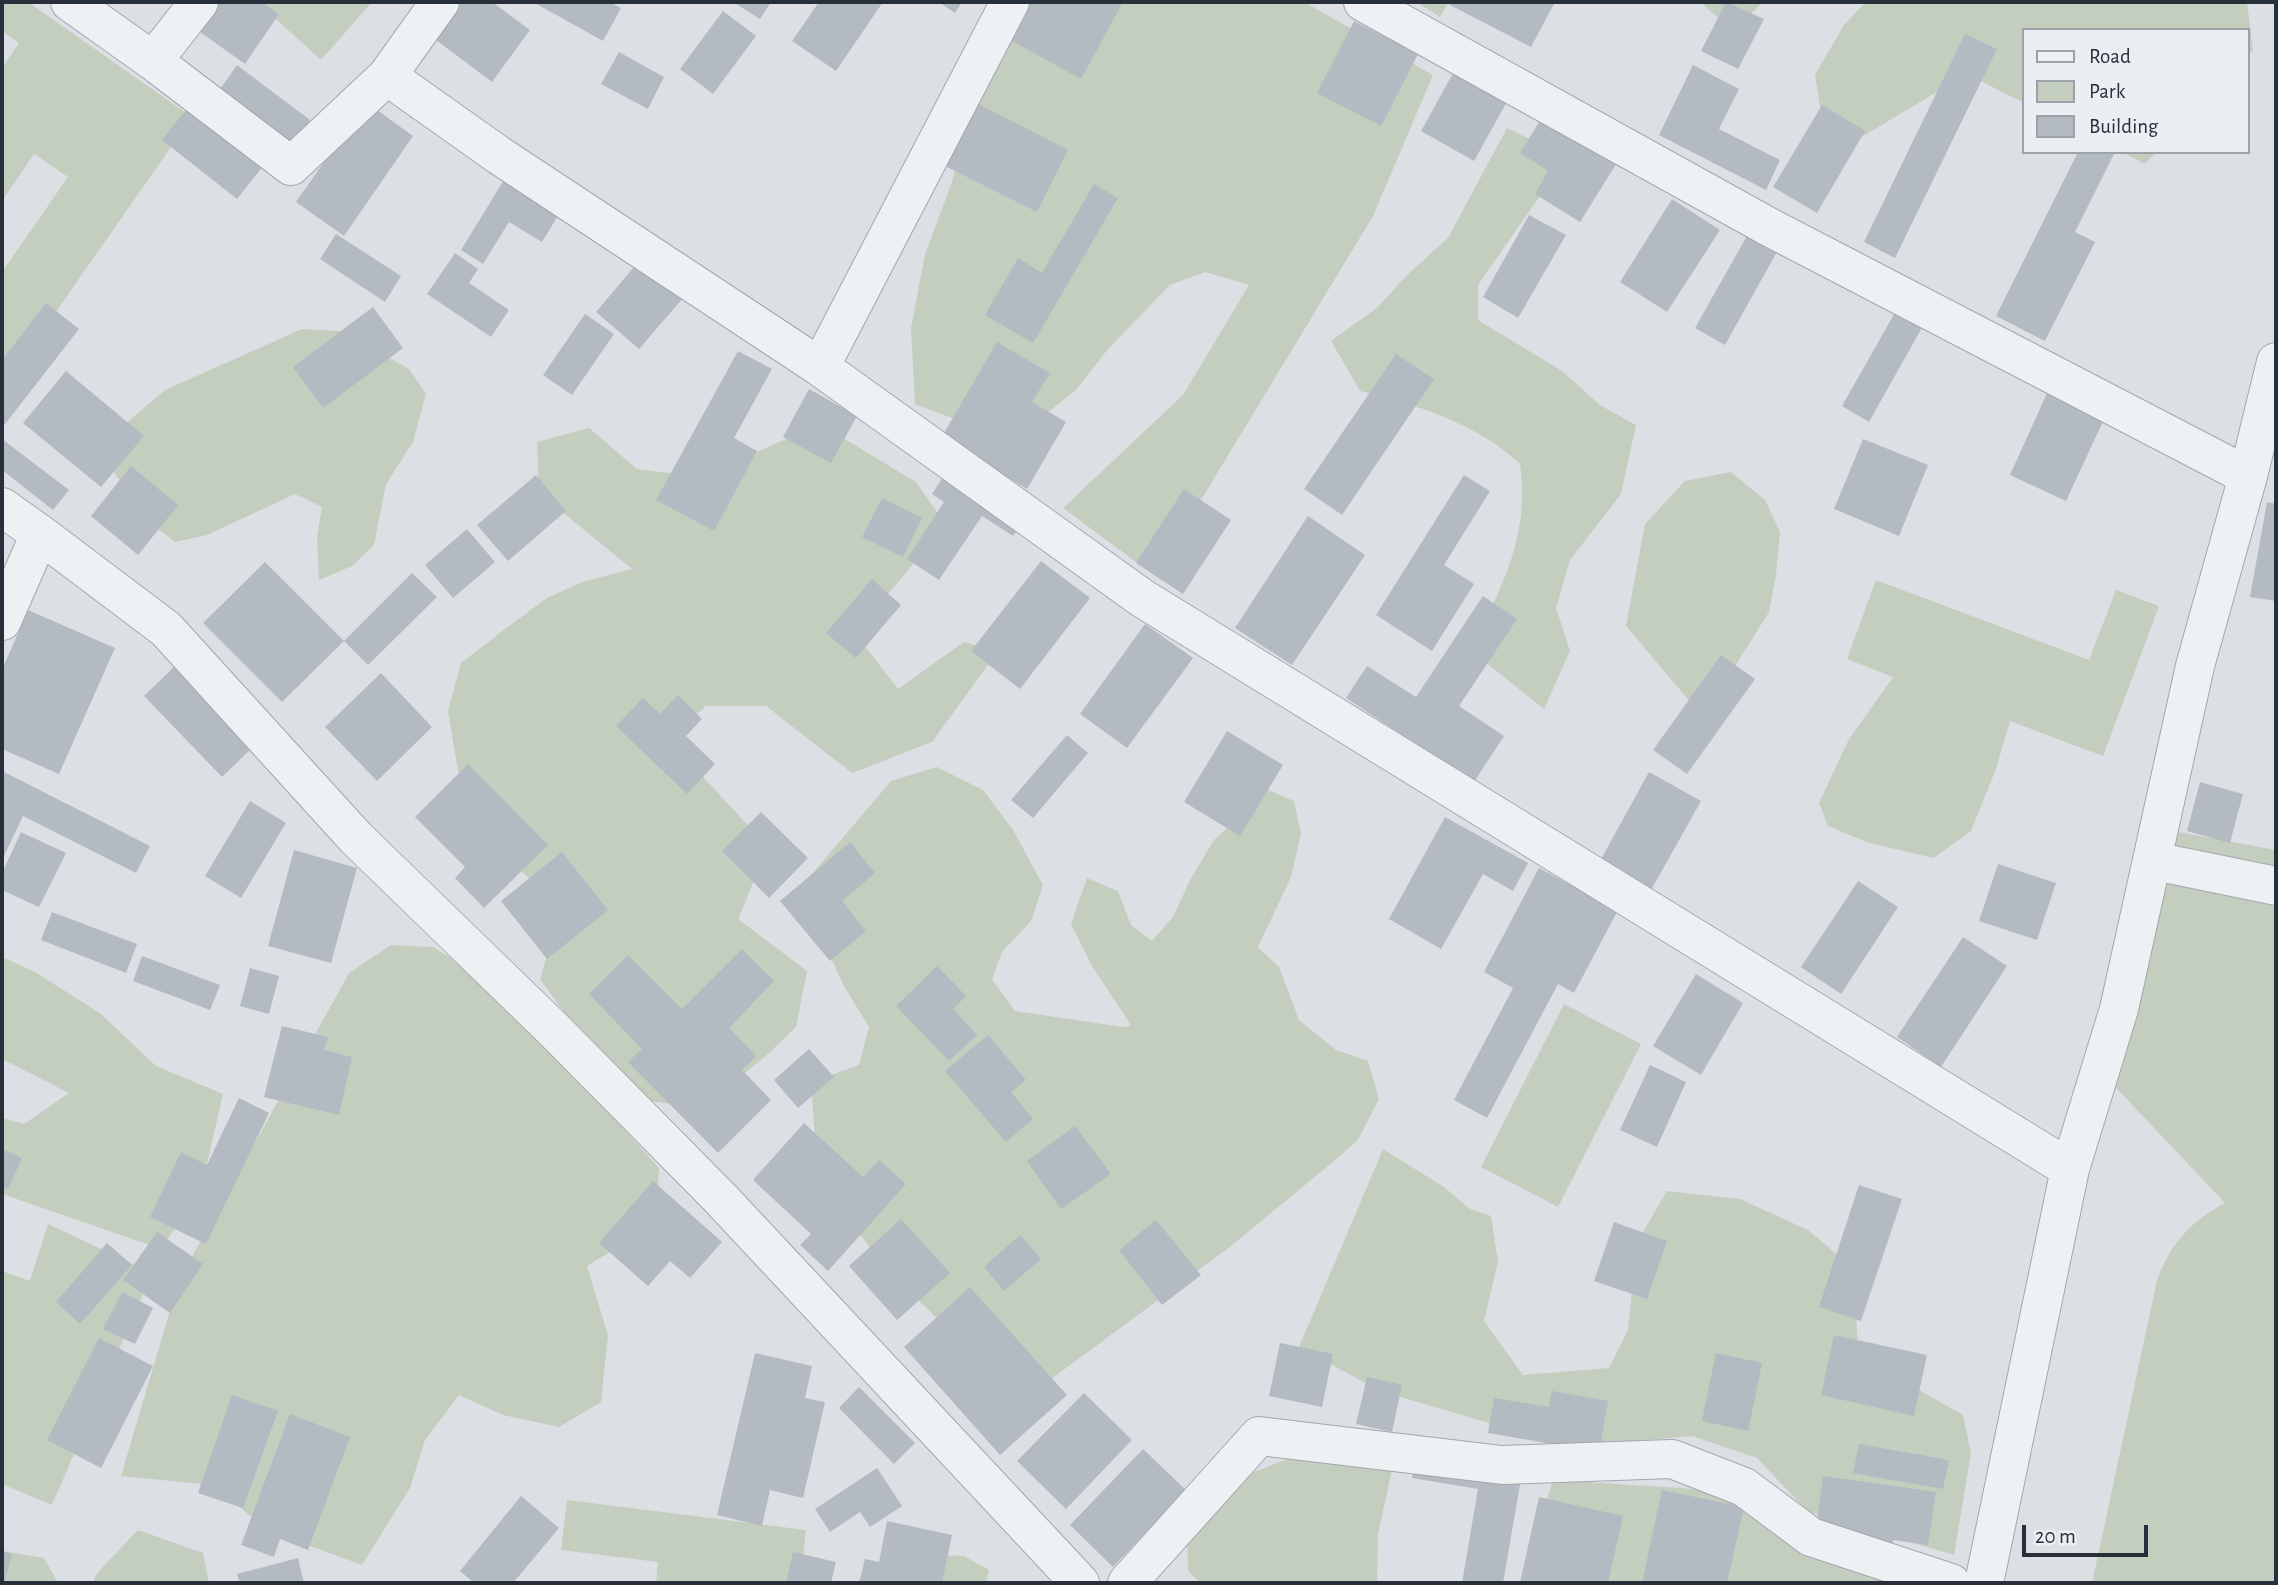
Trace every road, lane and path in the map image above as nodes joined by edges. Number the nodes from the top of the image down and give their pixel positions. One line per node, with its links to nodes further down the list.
1 (70, 2): 6 (street)
2 (199, 2): 6 (street)
3 (440, 2): 7 (street)
4 (1010, 2): 9 (street)
5 (1363, 2): 10 (street)
6 (153, 61): 7 (street)
7 (387, 76): 9 (street)
8 (2276, 362): 10 (street)
9 (820, 367): 16 (street)
10 (2248, 476): 14 (street)
11 (2, 507): 12 (street)
12 (40, 534): 13 (street); 17 (street)
13 (2, 621)
14 (2154, 861): 15 (street); 16 (street)
15 (2276, 886)
16 (2070, 1169): 20 (street)
17 (1080, 1583)
18 (1127, 1583): 19 (street)
19 (1951, 1583)
20 (1984, 1583)

